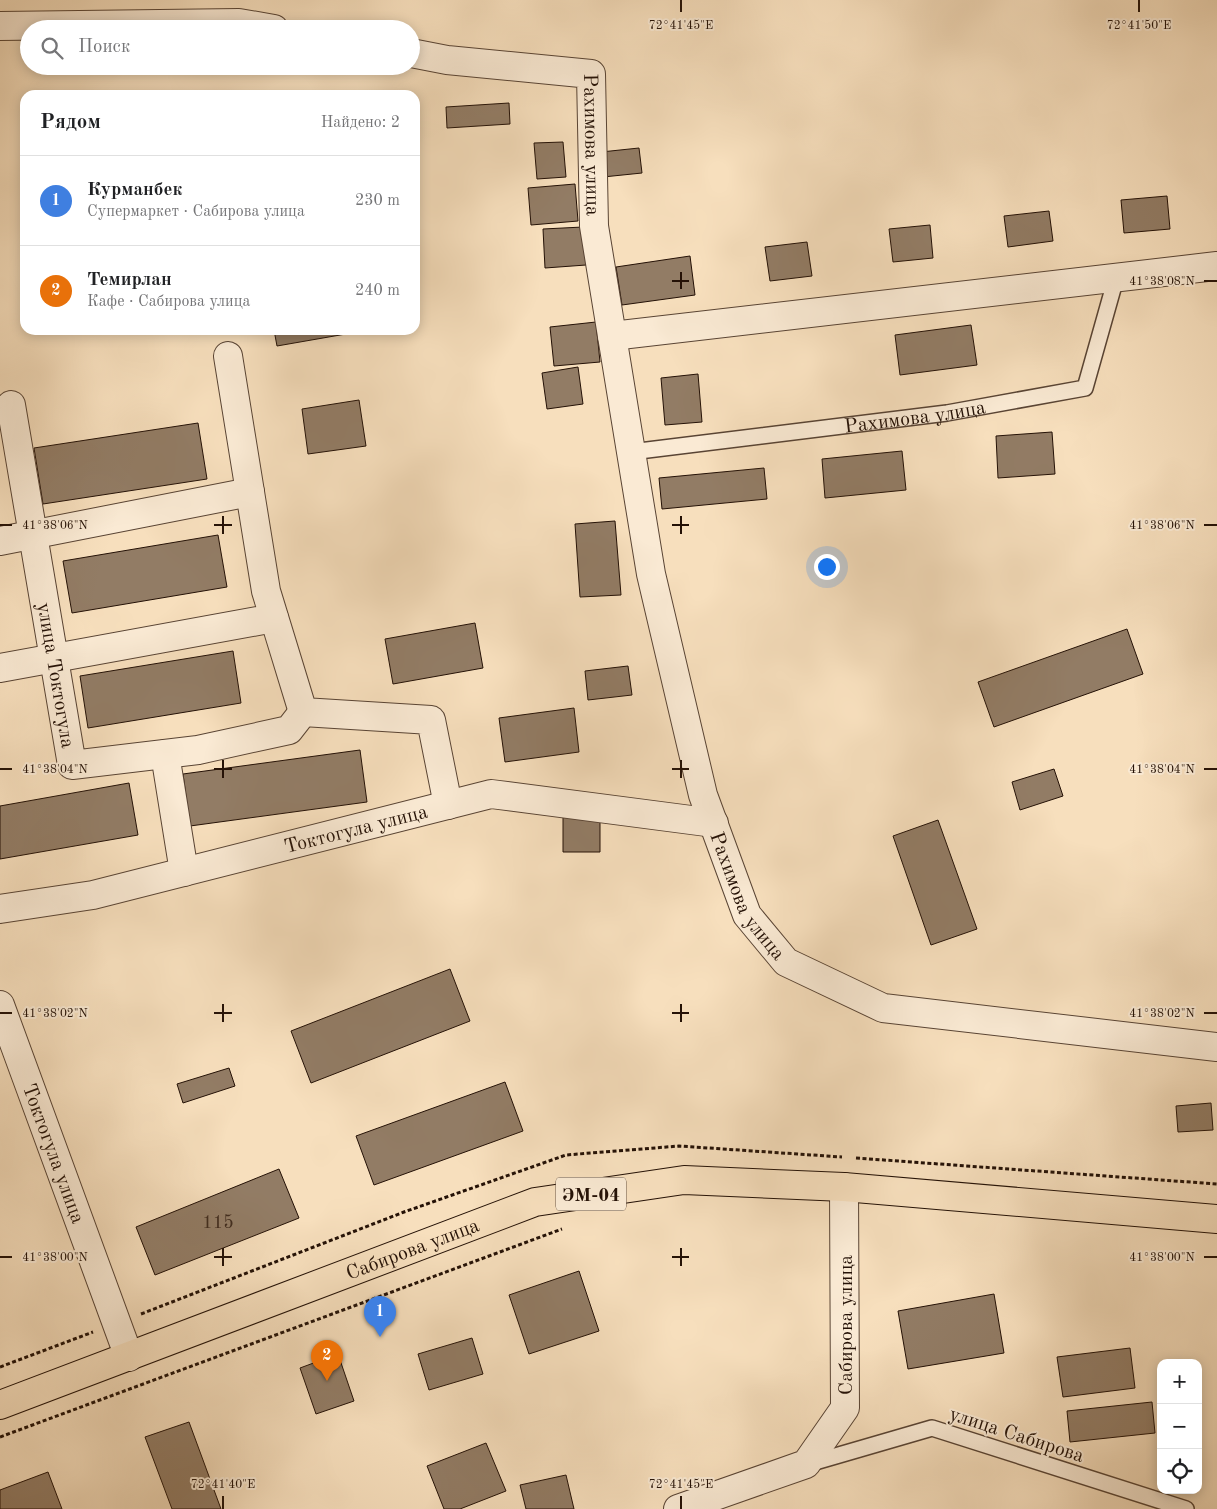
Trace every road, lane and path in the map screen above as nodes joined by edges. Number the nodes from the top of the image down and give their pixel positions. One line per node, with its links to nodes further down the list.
1 (0, 26): 2 (street)
2 (20, 26)
3 (420, 56): 6 (street, Рахимова улица)
4 (1217, 266): 5 (street)
5 (1116, 278): 6 (street); 9 (lane, Рахимова улица)
6 (612, 336): 9 (street, Рахимова улица)
7 (228, 356): 10 (street)
8 (11, 405): 11 (street, улица Токтогула)
9 (631, 452): 19 (street, Рахимова улица)
10 (250, 492): 11 (street); 13 (street)
11 (33, 533): 12 (street); 14 (street, улица Токтогула)
12 (0, 540)
13 (274, 618): 14 (street); 16 (street)
14 (55, 658): 15 (street); 17 (street, улица Токтогула)
15 (0, 668)
16 (303, 712): 17 (street, улица Токтогула); 18 (street)
17 (165, 754): 20 (street)
18 (448, 805): 19 (street, Токтогула улица); 20 (street, Токтогула улица)
19 (714, 823): 23 (street, Рахимова улица)
20 (184, 872): 21 (street, Токтогула улица)
21 (0, 909)
22 (0, 1005): 27 (street, Токтогула улица)
23 (1217, 1047)
24 (844, 1187): 25 (highway, Сабирова улица / ЭМ-04); 27 (highway, Сабирова улица / ЭМ-04); 30 (street, Сабирова улица)
25 (1217, 1219)
26 (562, 1229): 29 (path)
27 (129, 1357): 28 (highway, Сабирова улица / ЭМ-04)
28 (0, 1405)
29 (0, 1437)
30 (806, 1464): 31 (street); 32 (lane, улица Сабирова)
31 (678, 1509)
32 (1186, 1509)

